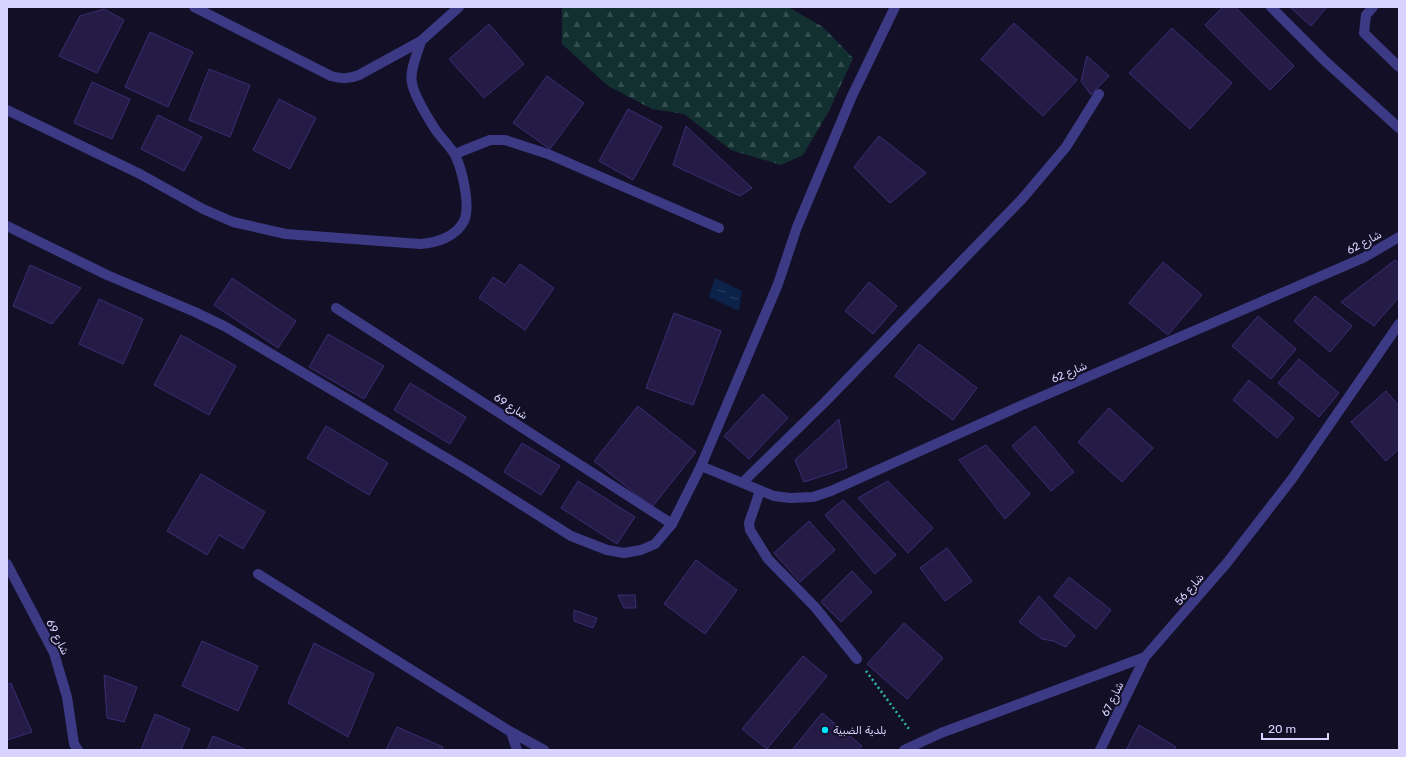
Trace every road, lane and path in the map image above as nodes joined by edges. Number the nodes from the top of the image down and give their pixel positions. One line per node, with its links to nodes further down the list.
1 (194, 7): 6 (street)
2 (459, 7): 6 (street)
3 (895, 7): 17 (street)
4 (1271, 7): 10 (street)
5 (1373, 7): 7 (street)
6 (421, 42): 11 (street)
7 (1399, 66)
8 (1100, 94): 18 (street)
9 (7, 110): 11 (street)
10 (1399, 128)
11 (455, 154): 13 (street)
12 (7, 226): 20 (street)
13 (719, 228)
14 (1399, 237): 19 (street, شارع 62)
15 (336, 308): 20 (street, شارع 69)
16 (1399, 324): 23 (street, شارع 56)
17 (701, 466): 18 (street, شارع 62); 20 (street)
18 (743, 482): 19 (street, شارع 62)
19 (760, 491): 24 (street)
20 (672, 524)
21 (7, 564): 27 (street, شارع 69)
22 (258, 574): 25 (street)
23 (1145, 657): 26 (street, شارع 56); 31 (street, شارع 67)
24 (857, 659): 26 (path)
25 (511, 732): 28 (street); 29 (street)
26 (920, 743): 30 (street, شارع 56)
27 (78, 750)
28 (517, 750)
29 (544, 750)
30 (904, 750)
31 (1100, 750)

